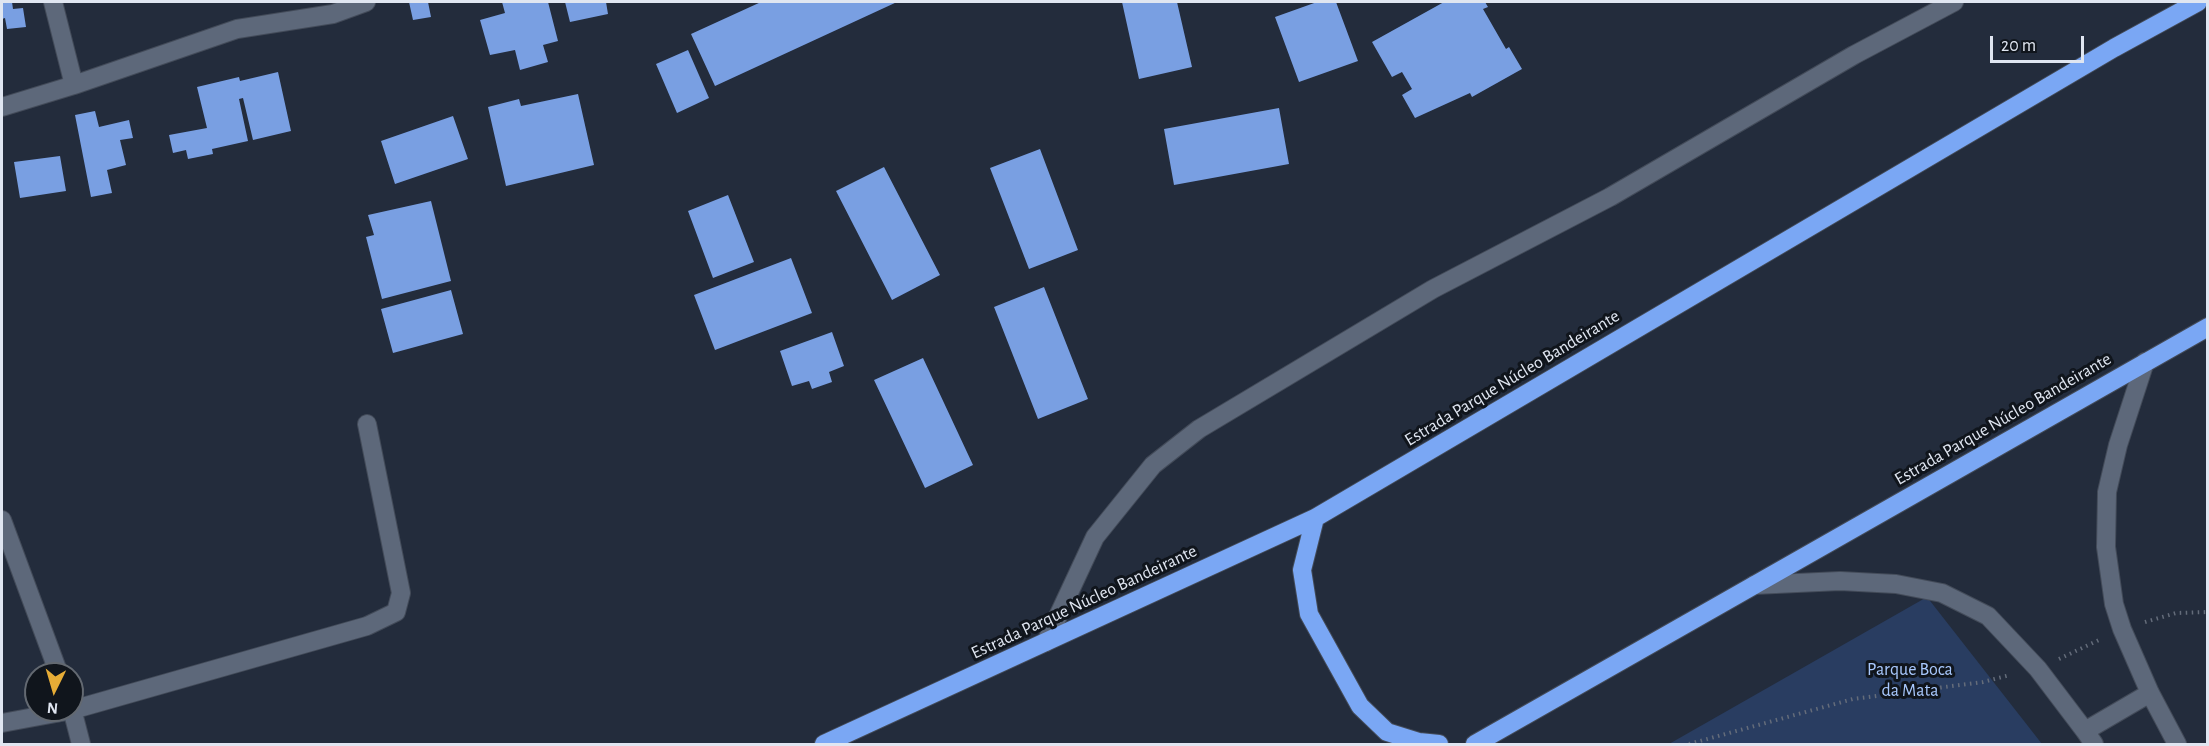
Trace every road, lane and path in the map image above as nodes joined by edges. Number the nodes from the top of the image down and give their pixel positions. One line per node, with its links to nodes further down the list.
1 (53, 2): 5 (street)
2 (366, 2): 5 (street)
3 (1954, 2): 15 (street)
4 (2198, 2): 10 (highway, Estrada Parque Núcleo Bandeirante)
5 (74, 85): 6 (street)
6 (2, 107)
7 (2208, 327): 8 (highway, Estrada Parque Núcleo Bandeirante)
8 (2145, 362): 12 (highway, Estrada Parque Núcleo Bandeirante); 14 (street)
9 (367, 424): 19 (street)
10 (1315, 518): 15 (highway, Estrada Parque Núcleo Bandeirante); 26 (highway)
11 (2, 520): 16 (street)
12 (1754, 585): 17 (street); 27 (highway, Estrada Parque Núcleo Bandeirante)
13 (2208, 612): 14 (path)
14 (2122, 629): 17 (path); 18 (street)
15 (1047, 642): 25 (highway, Estrada Parque Núcleo Bandeirante)
16 (55, 662)
17 (2038, 669): 23 (street); 28 (path)
18 (2150, 693): 23 (street); 29 (street)
19 (84, 707)
20 (24, 719): 22 (street)
21 (75, 722): 24 (street)
22 (2, 723)
23 (2090, 738)
24 (81, 744)
25 (824, 744)
26 (1439, 744)
27 (1475, 744)
28 (1689, 744)
29 (2177, 744)

